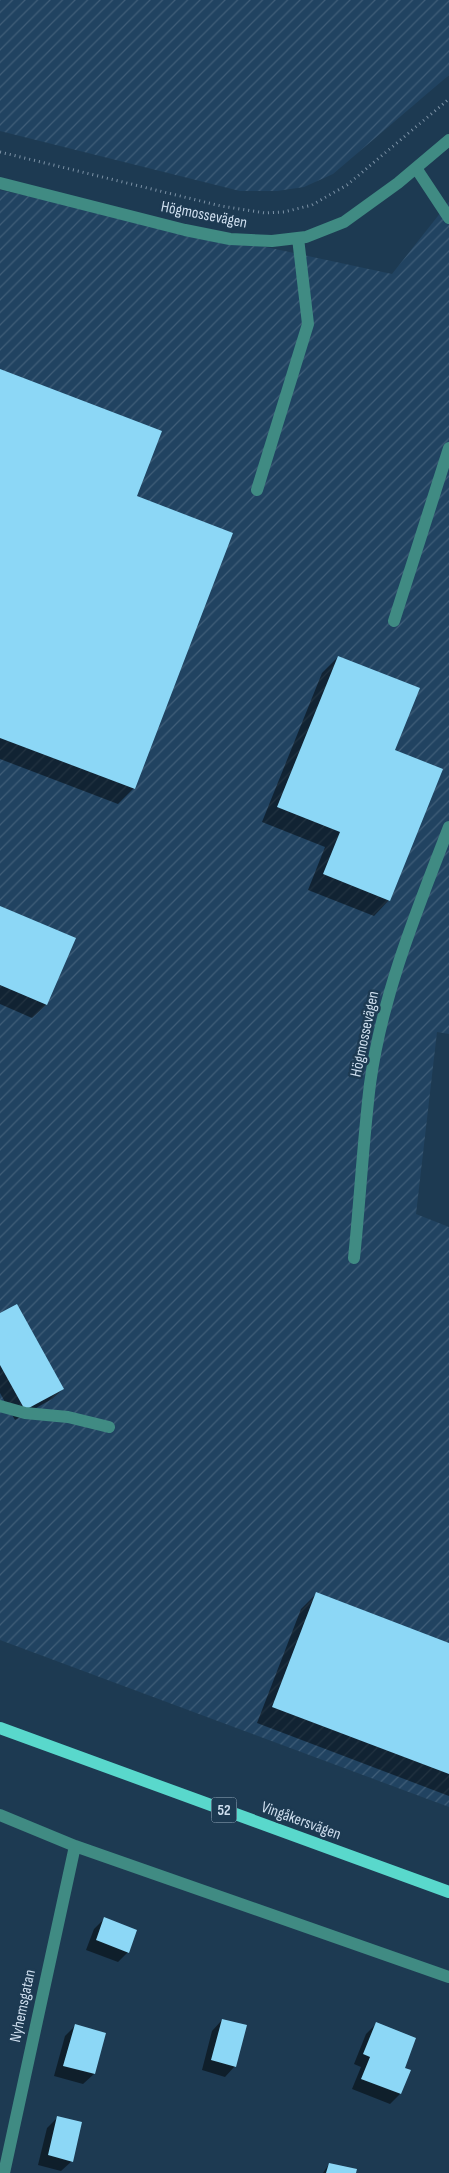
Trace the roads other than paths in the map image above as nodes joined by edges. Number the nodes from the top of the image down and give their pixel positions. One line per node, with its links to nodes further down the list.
1 (449, 140): 2 (street, Högmossevägen)
2 (416, 168): 4 (street); 5 (street, Högmossevägen)
3 (0, 183): 5 (street, Högmossevägen)
4 (449, 218)
5 (298, 238): 7 (street)
6 (449, 448): 8 (street)
7 (258, 490)
8 (394, 621)
9 (449, 827): 10 (street, Högmossevägen)
10 (354, 1258)
11 (0, 1406): 12 (street)
12 (109, 1427)
13 (0, 1728): 16 (main road, Vingåkersvägen / 52)
14 (0, 1815): 15 (street)
15 (75, 1846): 17 (street); 18 (street, Nyhemsgatan)
16 (449, 1892)
17 (449, 1978)
18 (4, 2173)

